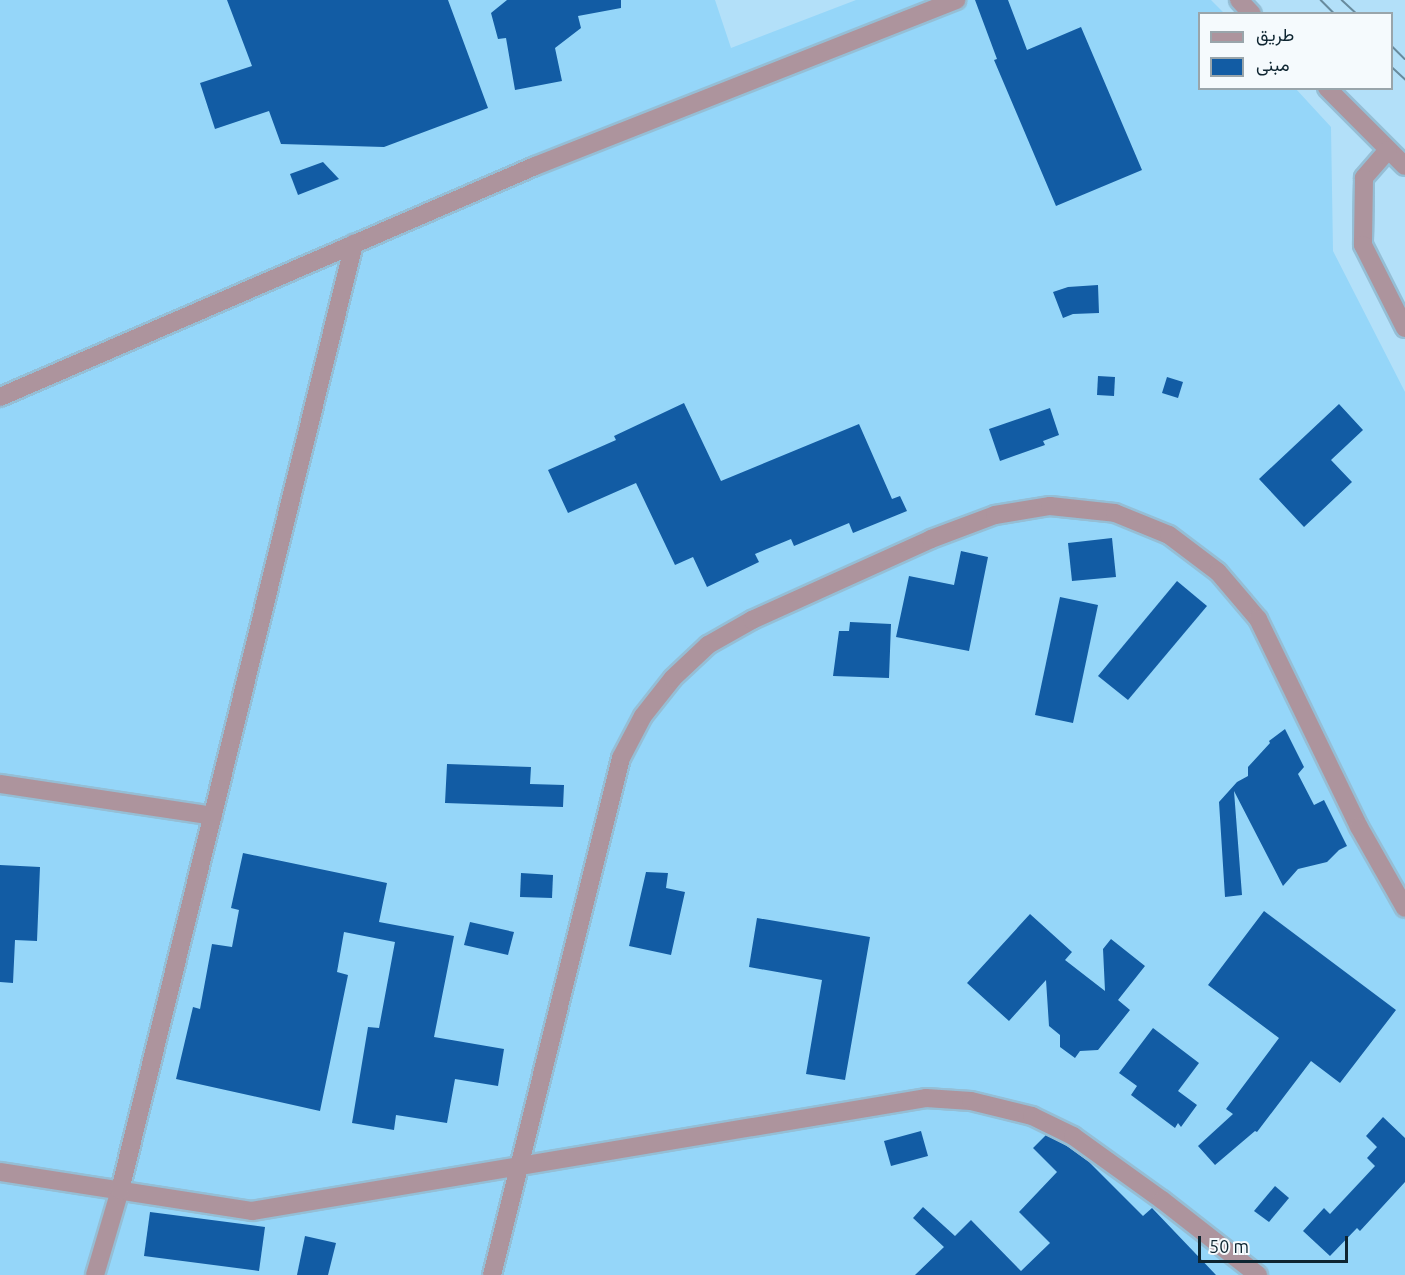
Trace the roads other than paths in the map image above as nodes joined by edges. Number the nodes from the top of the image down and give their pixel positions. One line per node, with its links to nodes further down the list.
1 (956, 0): 7 (street)
2 (1239, 0): 3 (street)
3 (1250, 12)
4 (1329, 90): 5 (street)
5 (1388, 150): 6 (street); 8 (street)
6 (1405, 166)
7 (354, 244): 9 (street); 11 (street)
8 (1405, 328)
9 (0, 397)
10 (0, 784): 11 (street)
11 (213, 816): 15 (street)
12 (1405, 908): 13 (street)
13 (520, 1167): 15 (street); 17 (street); 18 (street)
14 (0, 1172): 15 (street)
15 (120, 1190): 16 (street)
16 (95, 1275)
17 (492, 1275)
18 (1258, 1275)

